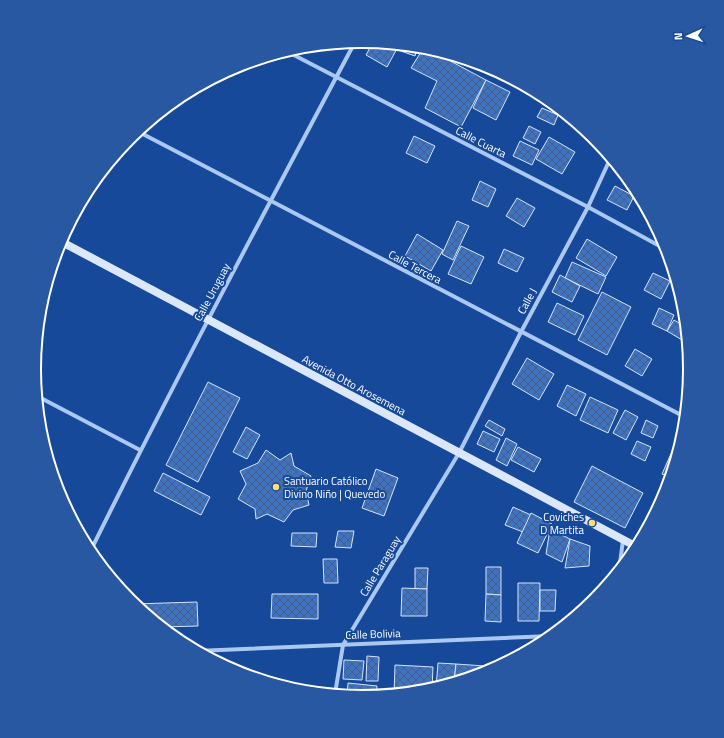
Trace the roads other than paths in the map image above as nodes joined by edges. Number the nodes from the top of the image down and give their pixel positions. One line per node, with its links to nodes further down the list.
1 (351, 49): 3 (street, Calle Uruguay)
2 (294, 55): 3 (street, Calle Cuarta)
3 (336, 77): 6 (street, Calle Uruguay); 7 (street, Calle Cuarta)
4 (143, 134): 6 (street, Calle Tercera)
5 (608, 164): 7 (street, Calle J)
6 (270, 201): 10 (street, Calle Uruguay); 11 (street, Calle Tercera)
7 (588, 207): 9 (street, Calle Cuarta); 11 (street, Calle J)
8 (66, 244): 10 (main road, Avenida Otto Arosemena)
9 (659, 246)
10 (208, 320): 14 (street, Calle Uruguay); 15 (main road, Avenida Otto Arosemena)
11 (521, 332): 13 (street, Calle Tercera); 15 (street, Calle J)
12 (43, 399): 14 (street)
13 (680, 414)
14 (140, 450): 18 (street, Calle Uruguay)
15 (459, 453): 16 (main road, Avenida Otto Arosemena); 21 (street, Calle Paraguay)
16 (623, 540): 17 (main road, Avenida Otto Arosemena); 19 (street)
17 (631, 544)
18 (94, 545)
19 (621, 559)
20 (539, 637): 21 (street, Calle Bolivia)
21 (343, 645): 22 (street, Calle Bolivia); 23 (street, Calle Paraguay)
22 (208, 651)
23 (336, 689)

